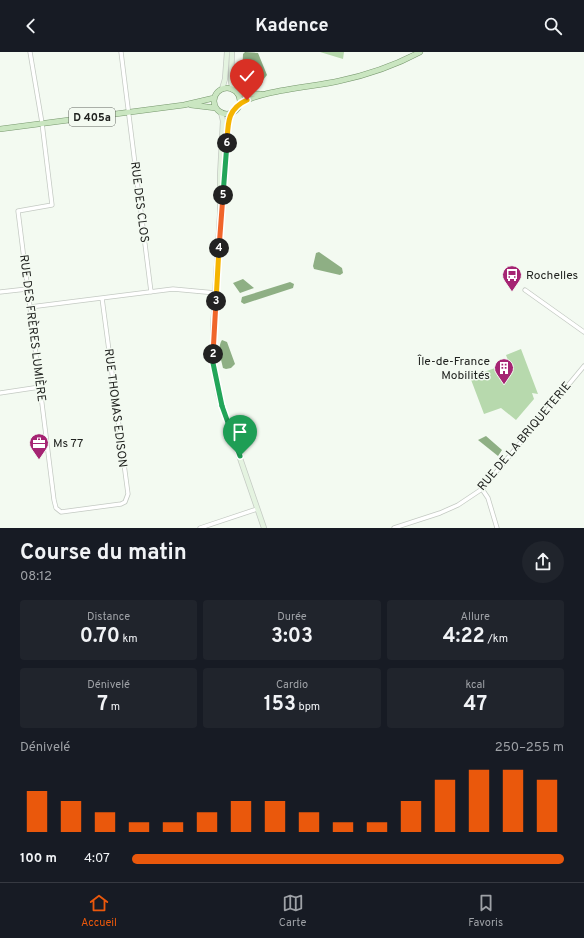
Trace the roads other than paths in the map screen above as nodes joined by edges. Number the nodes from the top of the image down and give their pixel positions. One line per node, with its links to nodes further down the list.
1 (30, 52): 16 (street)
2 (121, 52): 13 (street, RUE DES CLOS)
3 (227, 52): 6 (street)
4 (232, 52): 7 (street)
5 (420, 52): 8 (main road)
6 (222, 89): 7 (main road); 9 (main road)
7 (235, 91): 8 (main road); 11 (main road)
8 (268, 94): 11 (main road)
9 (214, 98): 10 (main road, D 405a); 12 (main road)
10 (184, 105): 12 (main road, D 405a); 13 (main road, D 405a)
11 (238, 106): 15 (main road)
12 (216, 108): 14 (main road)
13 (128, 112): 16 (main road, D 405a); 22 (street, RUE DES CLOS)
14 (221, 112): 15 (main road); 18 (street)
15 (231, 113): 18 (street)
16 (42, 123): 17 (main road, D 405a); 19 (street, RUE DES FRÈRES LUMIÈRE)
17 (0, 129)
18 (220, 215): 23 (street)
19 (27, 289): 21 (street); 25 (street, RUE DES FRÈRES LUMIÈRE)
20 (525, 290): 26 (street)
21 (0, 292)
22 (151, 292): 23 (street); 24 (street)
23 (216, 292): 32 (street)
24 (102, 298): 25 (street); 31 (street, RUE THOMAS EDISON)
25 (30, 307): 28 (street, RUE DES FRÈRES LUMIÈRE)
26 (584, 332)
27 (584, 366): 30 (street, RUE DE LA BRIQUETERIE)
28 (40, 387): 29 (street); 31 (street, RUE DES FRÈRES LUMIÈRE)
29 (0, 393)
30 (482, 489): 35 (street, RUE DE LA BRIQUETERIE); 36 (street)
31 (109, 506)
32 (258, 509): 33 (street); 34 (street)
33 (200, 528)
34 (264, 528)
35 (394, 528)
36 (496, 528)

